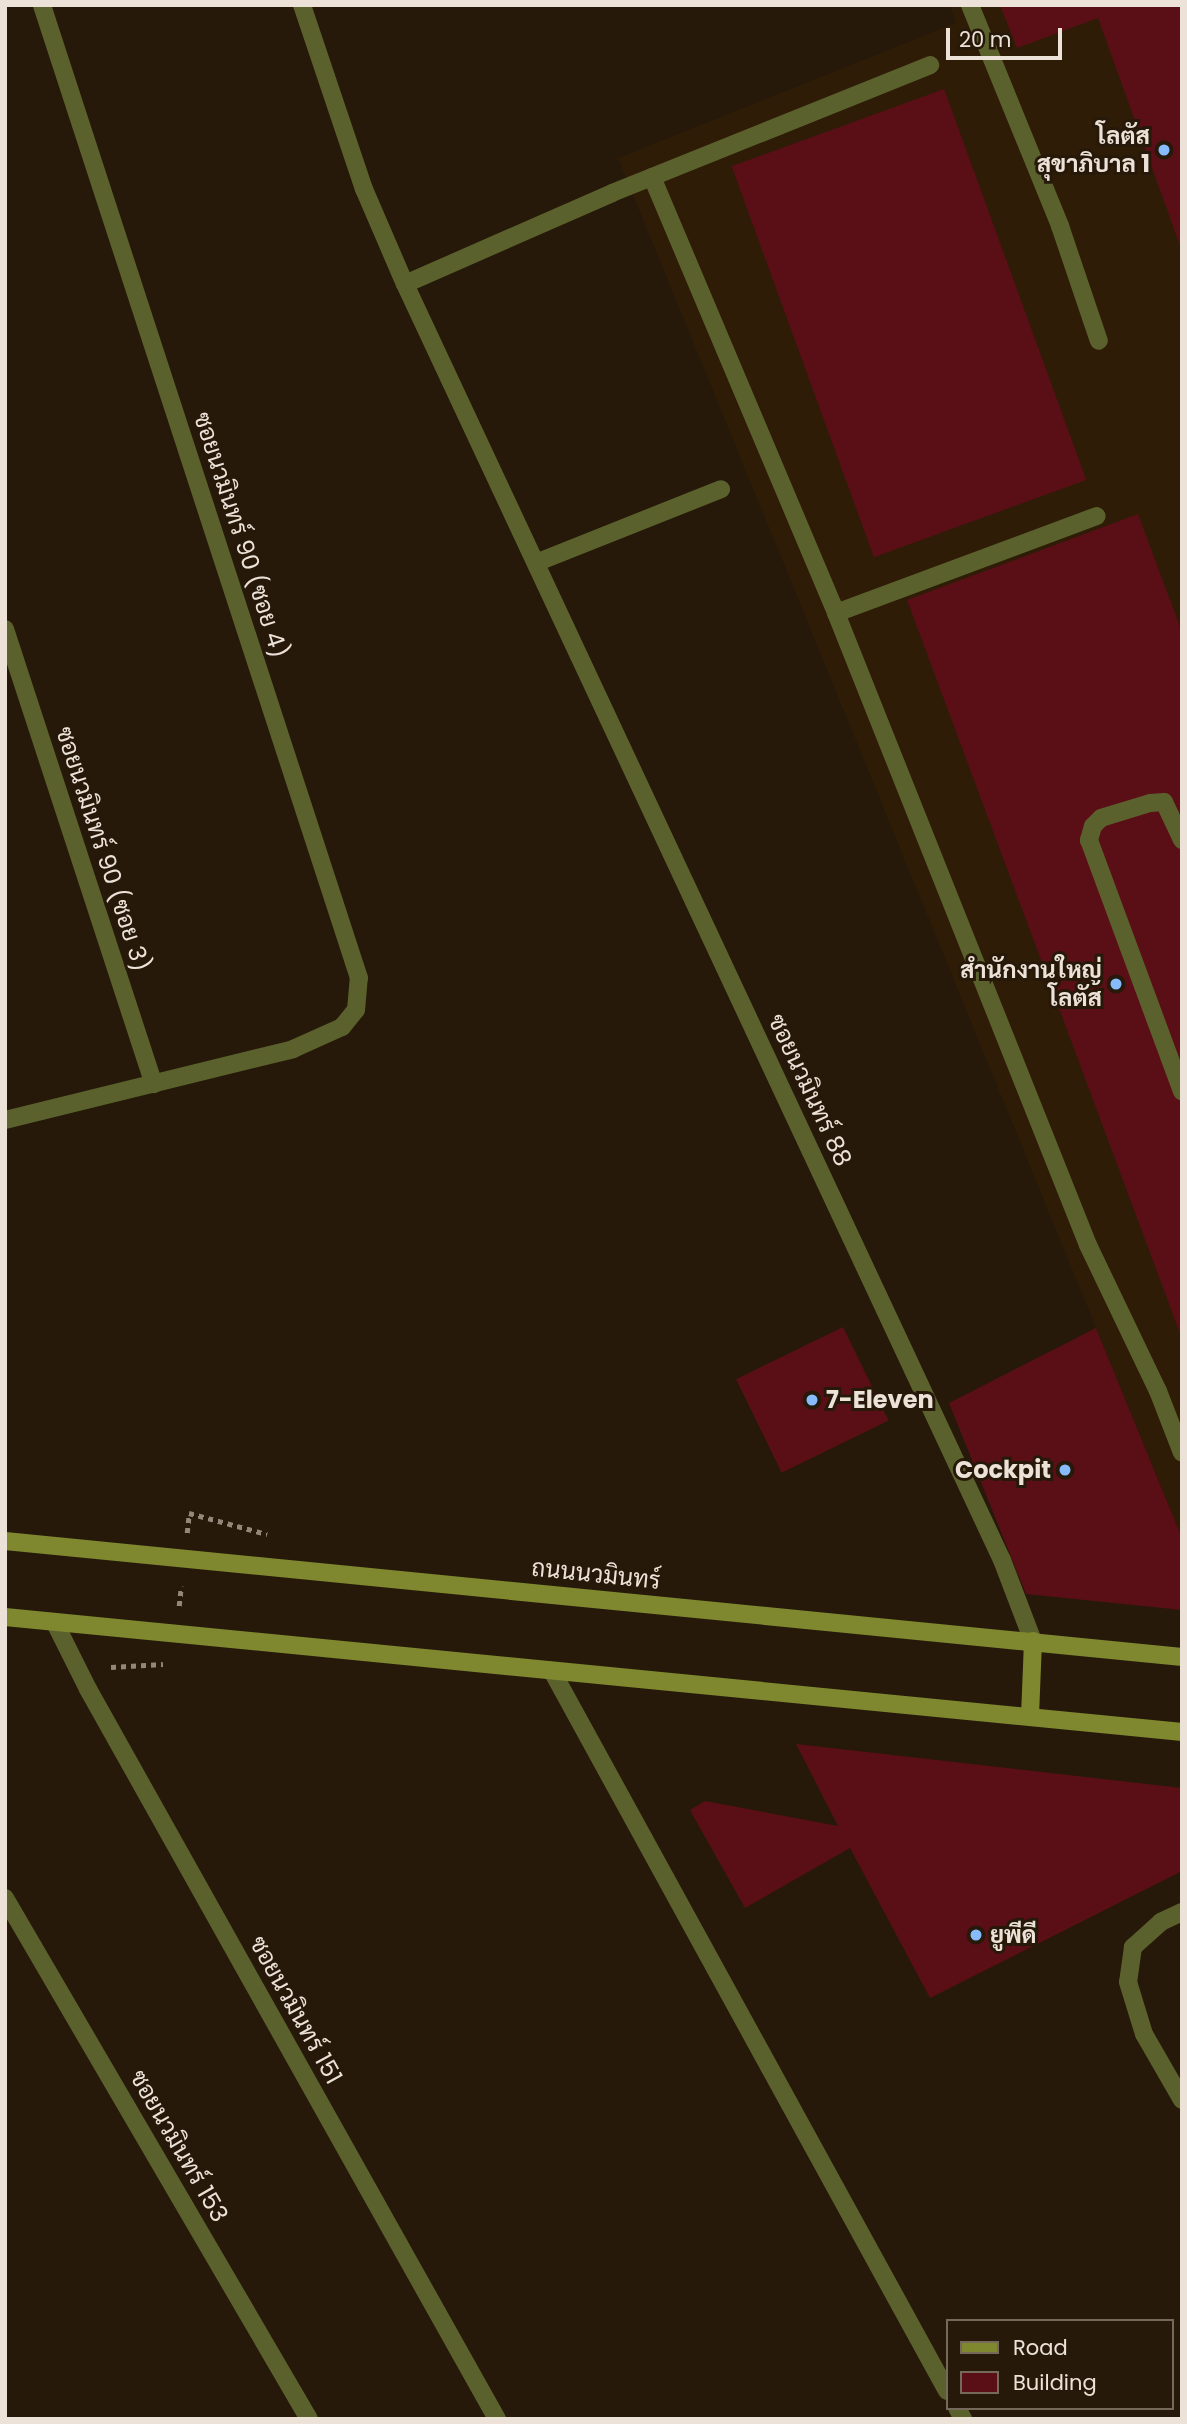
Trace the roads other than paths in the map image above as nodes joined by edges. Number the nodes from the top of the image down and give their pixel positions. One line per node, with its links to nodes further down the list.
1 (42, 5): 14 (street, ซอยนวมินทร์ 90 (ซอย 4))
2 (303, 5): 6 (street, ซอยนวมินทร์ 88)
3 (970, 5): 7 (street)
4 (930, 65): 5 (street)
5 (652, 177): 6 (street); 11 (street)
6 (405, 284): 10 (street, ซอยนวมินทร์ 88)
7 (1099, 341)
8 (721, 489): 10 (street)
9 (1097, 516): 11 (street)
10 (538, 562): 21 (street, ซอยนวมินทร์ 88)
11 (836, 613): 17 (street)
12 (5, 629): 14 (street, ซอยนวมินทร์ 90 (ซอย 3))
13 (1182, 840): 15 (street)
14 (154, 1084): 16 (street, ซอยนวมินทร์ 90 (ซอย 4))
15 (1182, 1091)
16 (5, 1119)
17 (1182, 1453)
18 (5, 1541): 21 (main road, ถนนนวมินทร์)
19 (5, 1617): 20 (main road)
20 (55, 1623): 23 (main road); 31 (street, ซอยนวมินทร์ 151)
21 (1033, 1641): 22 (main road, ถนนนวมินทร์); 24 (main road)
22 (1182, 1657)
23 (552, 1671): 24 (main road); 29 (street)
24 (1030, 1716): 25 (main road)
25 (1182, 1732)
26 (5, 1898): 30 (street, ซอยนวมินทร์ 153)
27 (1182, 1912): 28 (street)
28 (1182, 2100)
29 (946, 2389)
30 (309, 2419)
31 (497, 2419)

